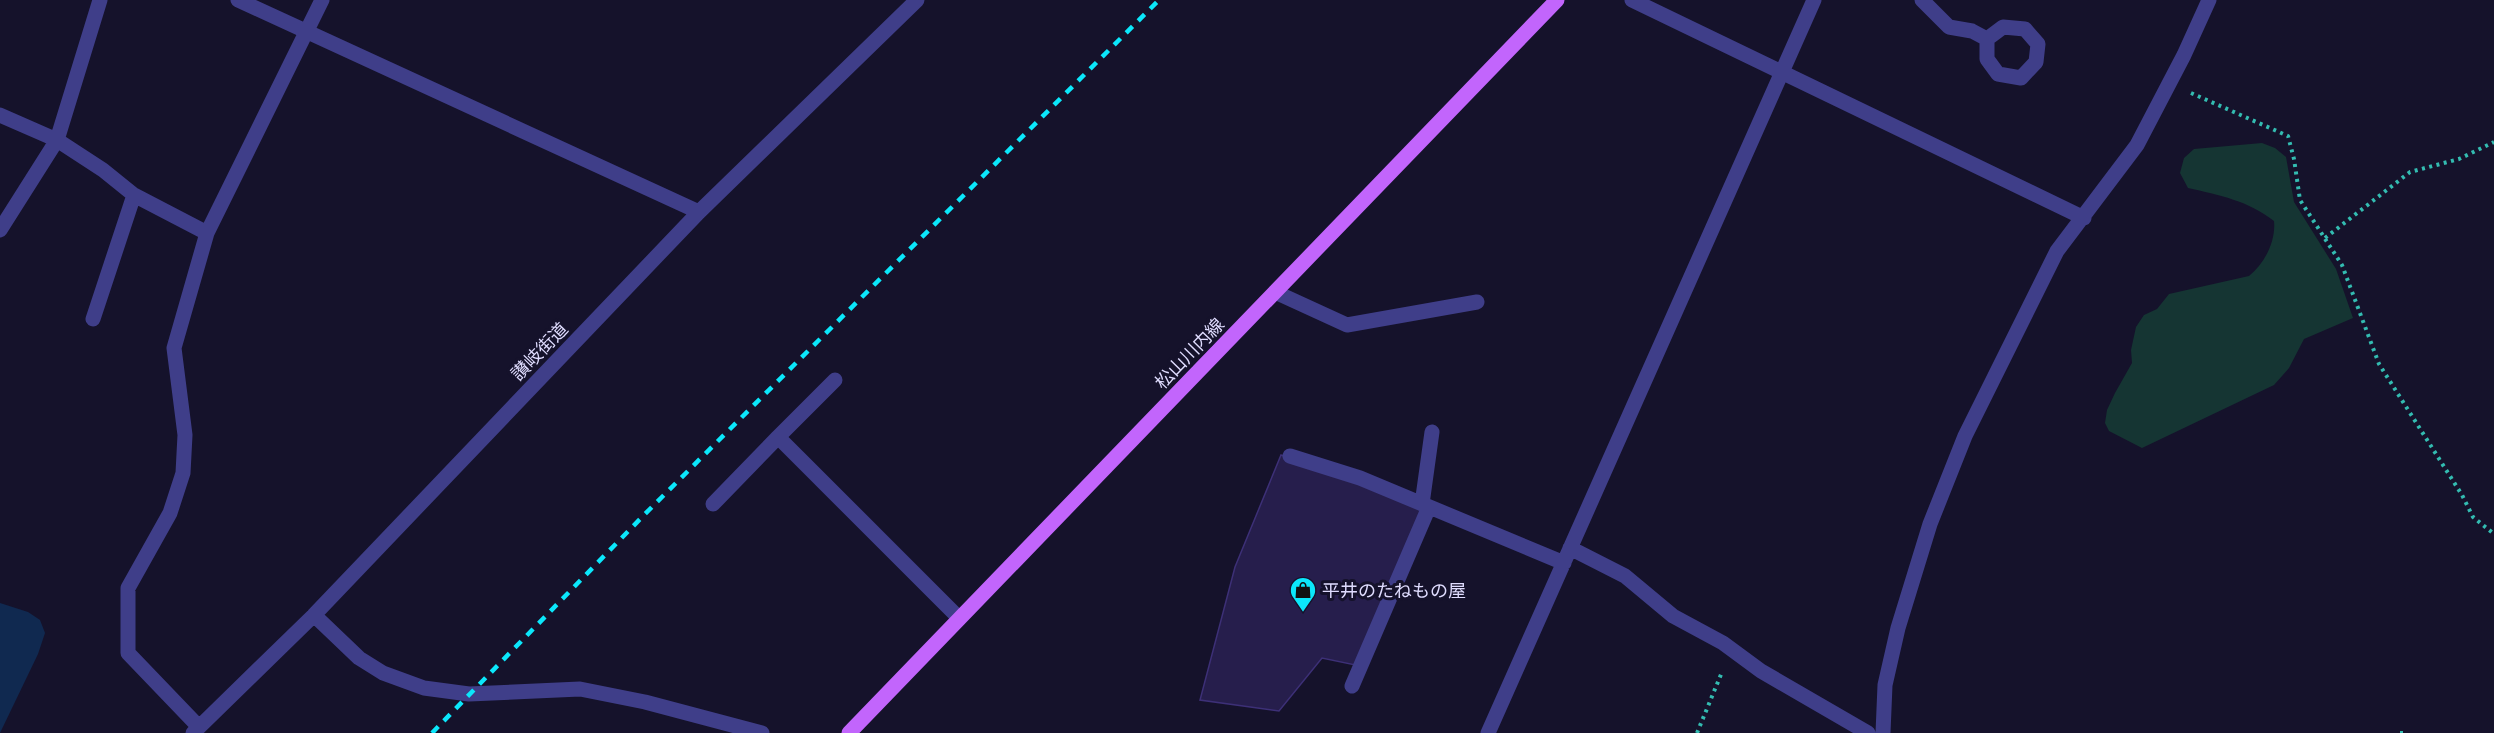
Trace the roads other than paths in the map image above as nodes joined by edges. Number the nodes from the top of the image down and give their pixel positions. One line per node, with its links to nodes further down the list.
1 (100, 0): 14 (street)
2 (238, 0): 10 (street)
3 (322, 0): 10 (street)
4 (917, 0): 16 (street, 讃岐街道)
5 (1557, 0): 20 (main road, 松山川内線)
6 (1632, 0): 12 (street)
7 (1814, 0): 12 (street)
8 (1922, 0): 11 (street)
9 (2209, 0): 17 (street)
10 (305, 32): 16 (street); 19 (street)
11 (1987, 39)
12 (1782, 73): 17 (street); 29 (street)
13 (0, 115): 14 (street)
14 (57, 140): 15 (street); 18 (street)
15 (134, 195): 19 (street); 22 (street)
16 (699, 212): 31 (street, 讃岐街道)
17 (2084, 218): 39 (street)
18 (0, 230)
19 (207, 233): 34 (street)
20 (1275, 292): 21 (street); 32 (main road, 松山川内線)
21 (1477, 302)
22 (93, 319)
23 (835, 380): 25 (street)
24 (1432, 432): 28 (street)
25 (778, 437): 27 (street); 32 (street)
26 (1290, 456): 28 (street)
27 (713, 504)
28 (1426, 505): 30 (street); 33 (street)
29 (1570, 548): 30 (street); 38 (street)
30 (1564, 563): 37 (street)
31 (314, 615): 34 (street, 讃岐街道); 35 (street)
32 (959, 618): 36 (main road, 松山川内線)
33 (1352, 686)
34 (196, 730)
35 (762, 733)
36 (849, 733)
37 (1488, 733)
38 (1868, 733)
39 (1883, 733)

